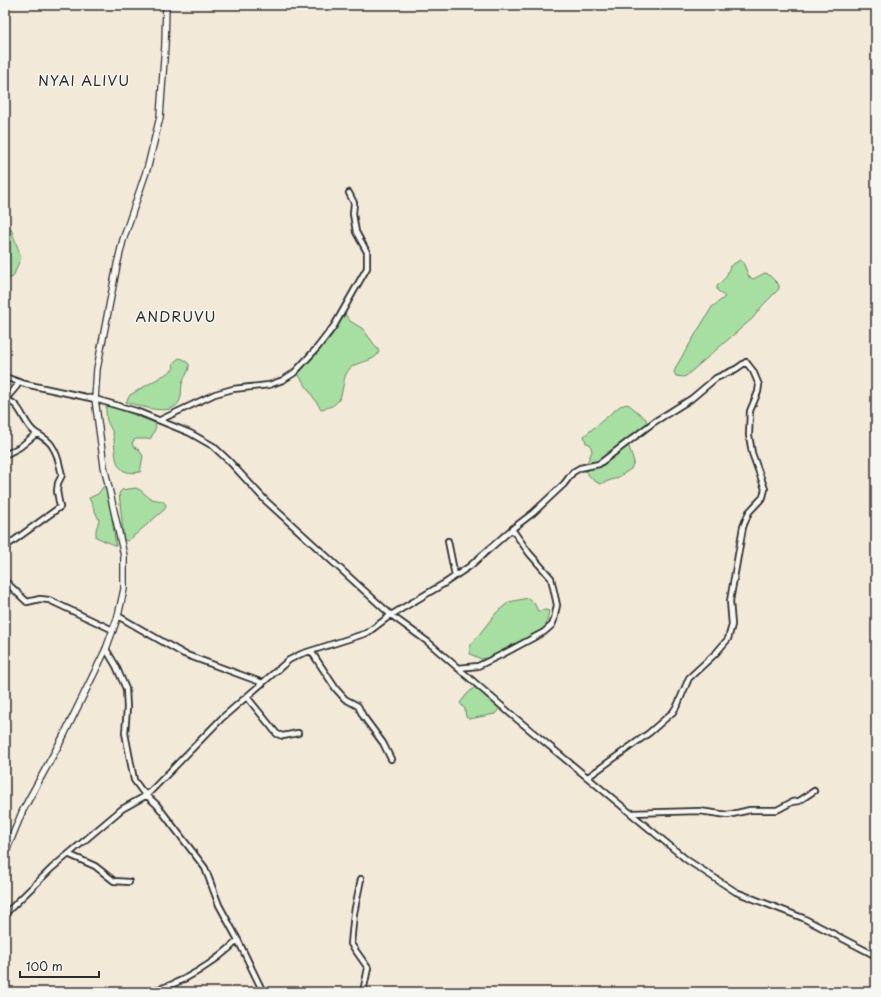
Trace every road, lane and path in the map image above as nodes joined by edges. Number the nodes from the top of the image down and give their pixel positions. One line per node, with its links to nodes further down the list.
1 (166, 5): 5 (street)
2 (349, 193): 7 (street)
3 (5, 377): 4 (street)
4 (18, 382): 5 (street); 6 (street)
5 (95, 399): 7 (street); 16 (street)
6 (5, 400): 8 (street)
7 (160, 420): 15 (street)
8 (36, 434): 9 (street); 12 (street)
9 (5, 455)
10 (512, 529): 13 (street); 20 (street); 25 (street)
11 (448, 541): 13 (street)
12 (5, 547)
13 (455, 576): 15 (street)
14 (5, 581): 17 (street)
15 (391, 615): 19 (street); 20 (street)
16 (118, 616): 17 (street); 21 (street)
17 (113, 630): 18 (street)
18 (106, 649): 27 (street); 29 (street)
19 (311, 651): 21 (street); 24 (street)
20 (458, 668): 25 (street)
21 (263, 683): 22 (street)
22 (247, 697): 23 (street); 27 (street)
23 (298, 733)
24 (390, 759)
25 (588, 777): 28 (street)
26 (814, 791): 28 (street)
27 (147, 795): 30 (street); 34 (street)
28 (631, 812): 35 (street)
29 (5, 854)
30 (70, 855): 32 (street); 33 (street)
31 (361, 879): 38 (street)
32 (129, 882)
33 (5, 914)
34 (238, 940): 36 (street); 37 (street)
35 (876, 956)
36 (128, 991)
37 (263, 992)
38 (363, 992)

